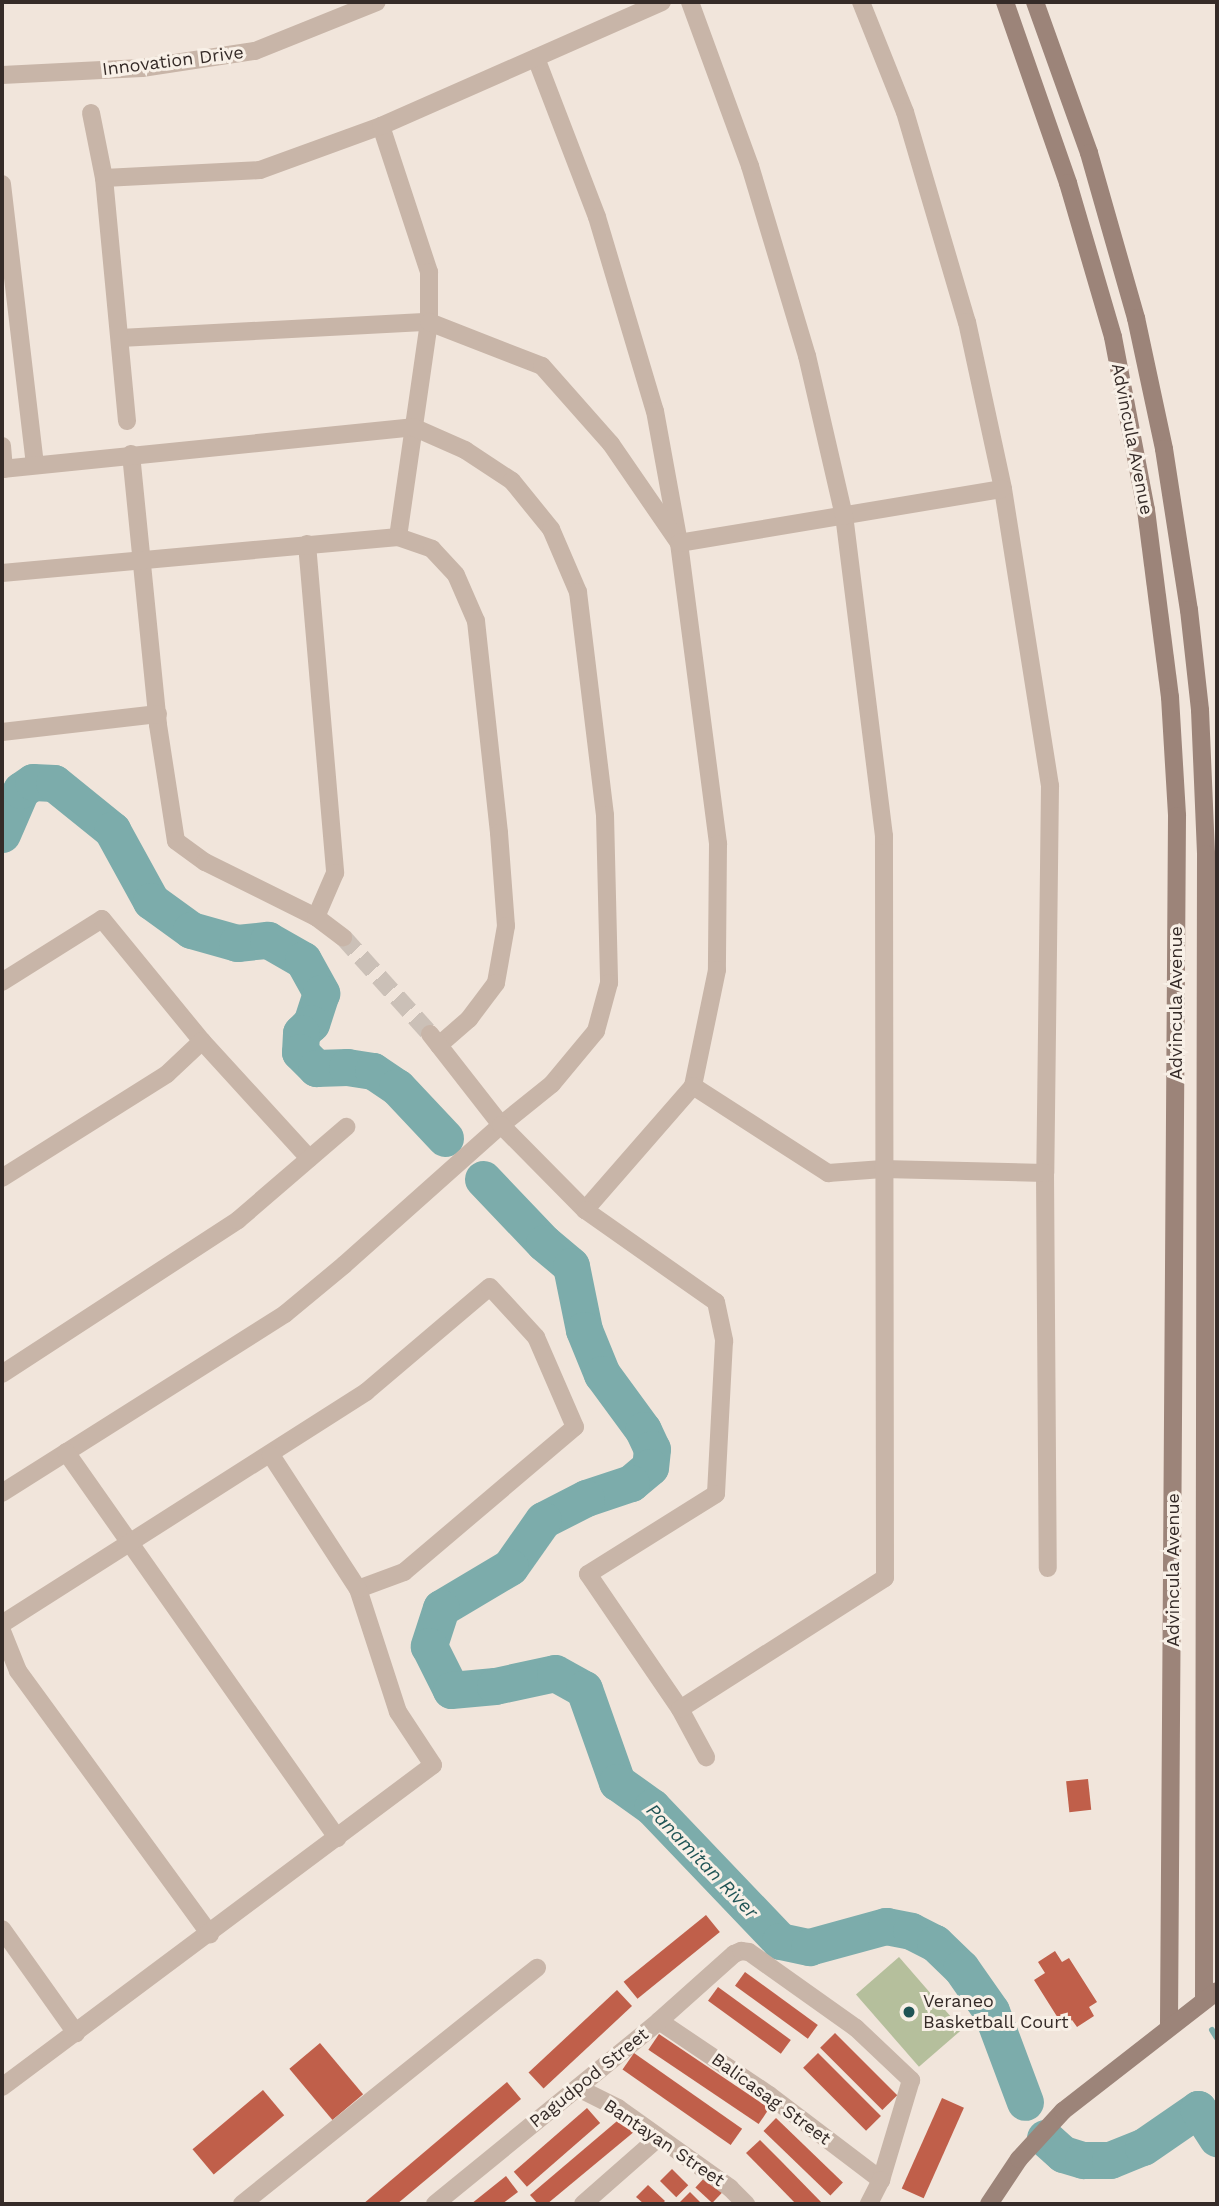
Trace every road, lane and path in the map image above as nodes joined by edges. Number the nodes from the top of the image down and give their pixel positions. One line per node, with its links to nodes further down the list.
1 (377, 2): 10 (street, Innovation Drive)
2 (662, 2): 8 (street)
3 (690, 2): 24 (street)
4 (861, 2): 23 (street)
5 (1005, 2): 9 (main road, Advincula Avenue)
6 (1035, 2): 7 (main road, Advincula Avenue)
7 (1052, 48): 9 (main road); 48 (main road, Advincula Avenue)
8 (536, 58): 12 (street); 26 (street)
9 (1026, 58): 47 (main road, Advincula Avenue)
10 (2, 75)
11 (91, 113): 13 (street)
12 (381, 126): 13 (street); 15 (street)
13 (104, 178): 16 (street)
14 (2, 184): 21 (street)
15 (429, 322): 16 (street); 18 (street); 26 (street)
16 (120, 338): 17 (street)
17 (127, 421)
18 (413, 427): 20 (street); 25 (street); 37 (street)
19 (2, 446): 22 (street)
20 (131, 454): 21 (street); 28 (street)
21 (35, 465): 22 (street)
22 (3, 469)
23 (1003, 489): 24 (street); 41 (street)
24 (844, 516): 26 (street); 40 (street)
25 (398, 537): 27 (street); 37 (street)
26 (679, 543): 36 (street)
27 (307, 544): 28 (street); 32 (street)
28 (142, 562): 29 (street); 30 (street)
29 (2, 573)
30 (158, 714): 31 (street); 32 (street)
31 (2, 732)
32 (316, 917): 33 (street)
33 (343, 937)
34 (2, 982): 35 (street)
35 (202, 1041): 39 (street); 42 (street)
36 (693, 1086): 40 (street); 43 (street)
37 (501, 1125): 43 (street); 45 (street)
38 (345, 1127): 39 (street)
39 (309, 1158): 44 (street)
40 (883, 1169): 41 (street); 55 (street)
41 (1045, 1173): 51 (street)
42 (2, 1178)
43 (585, 1210): 55 (street)
44 (2, 1374)
45 (66, 1452): 49 (street); 50 (street)
46 (271, 1455): 50 (street); 52 (street); 52 (street)
47 (1174, 1478): 48 (main road); 63 (main road, Advincula Avenue)
48 (1203, 1478): 61 (main road, Advincula Avenue)
49 (2, 1493)
50 (129, 1545): 53 (street); 57 (street)
51 (1048, 1569)
52 (358, 1589): 57 (street)
53 (2, 1624)
54 (2, 1630): 59 (street)
55 (680, 1709): 56 (street)
56 (706, 1757)
57 (337, 1839): 59 (street)
58 (2, 1929): 64 (street)
59 (210, 1934): 64 (street)
60 (537, 1968): 69 (street)
61 (1211, 1996): 63 (main road)
62 (659, 2021): 66 (street, Pagudpod Street); 68 (street, Balicasag Street); 68 (street, Pagudpod Street)
63 (1169, 2026): 74 (main road)
64 (76, 2032): 65 (street)
65 (2, 2087)
66 (578, 2088): 67 (street, Bantayan Street); 70 (street, Pagudpod Street)
67 (657, 2138): 71 (street); 72 (street, Bantayan Street)
68 (881, 2179): 73 (street)
69 (242, 2204)
70 (435, 2204)
71 (583, 2204)
72 (746, 2204)
73 (869, 2204)
74 (989, 2204)

